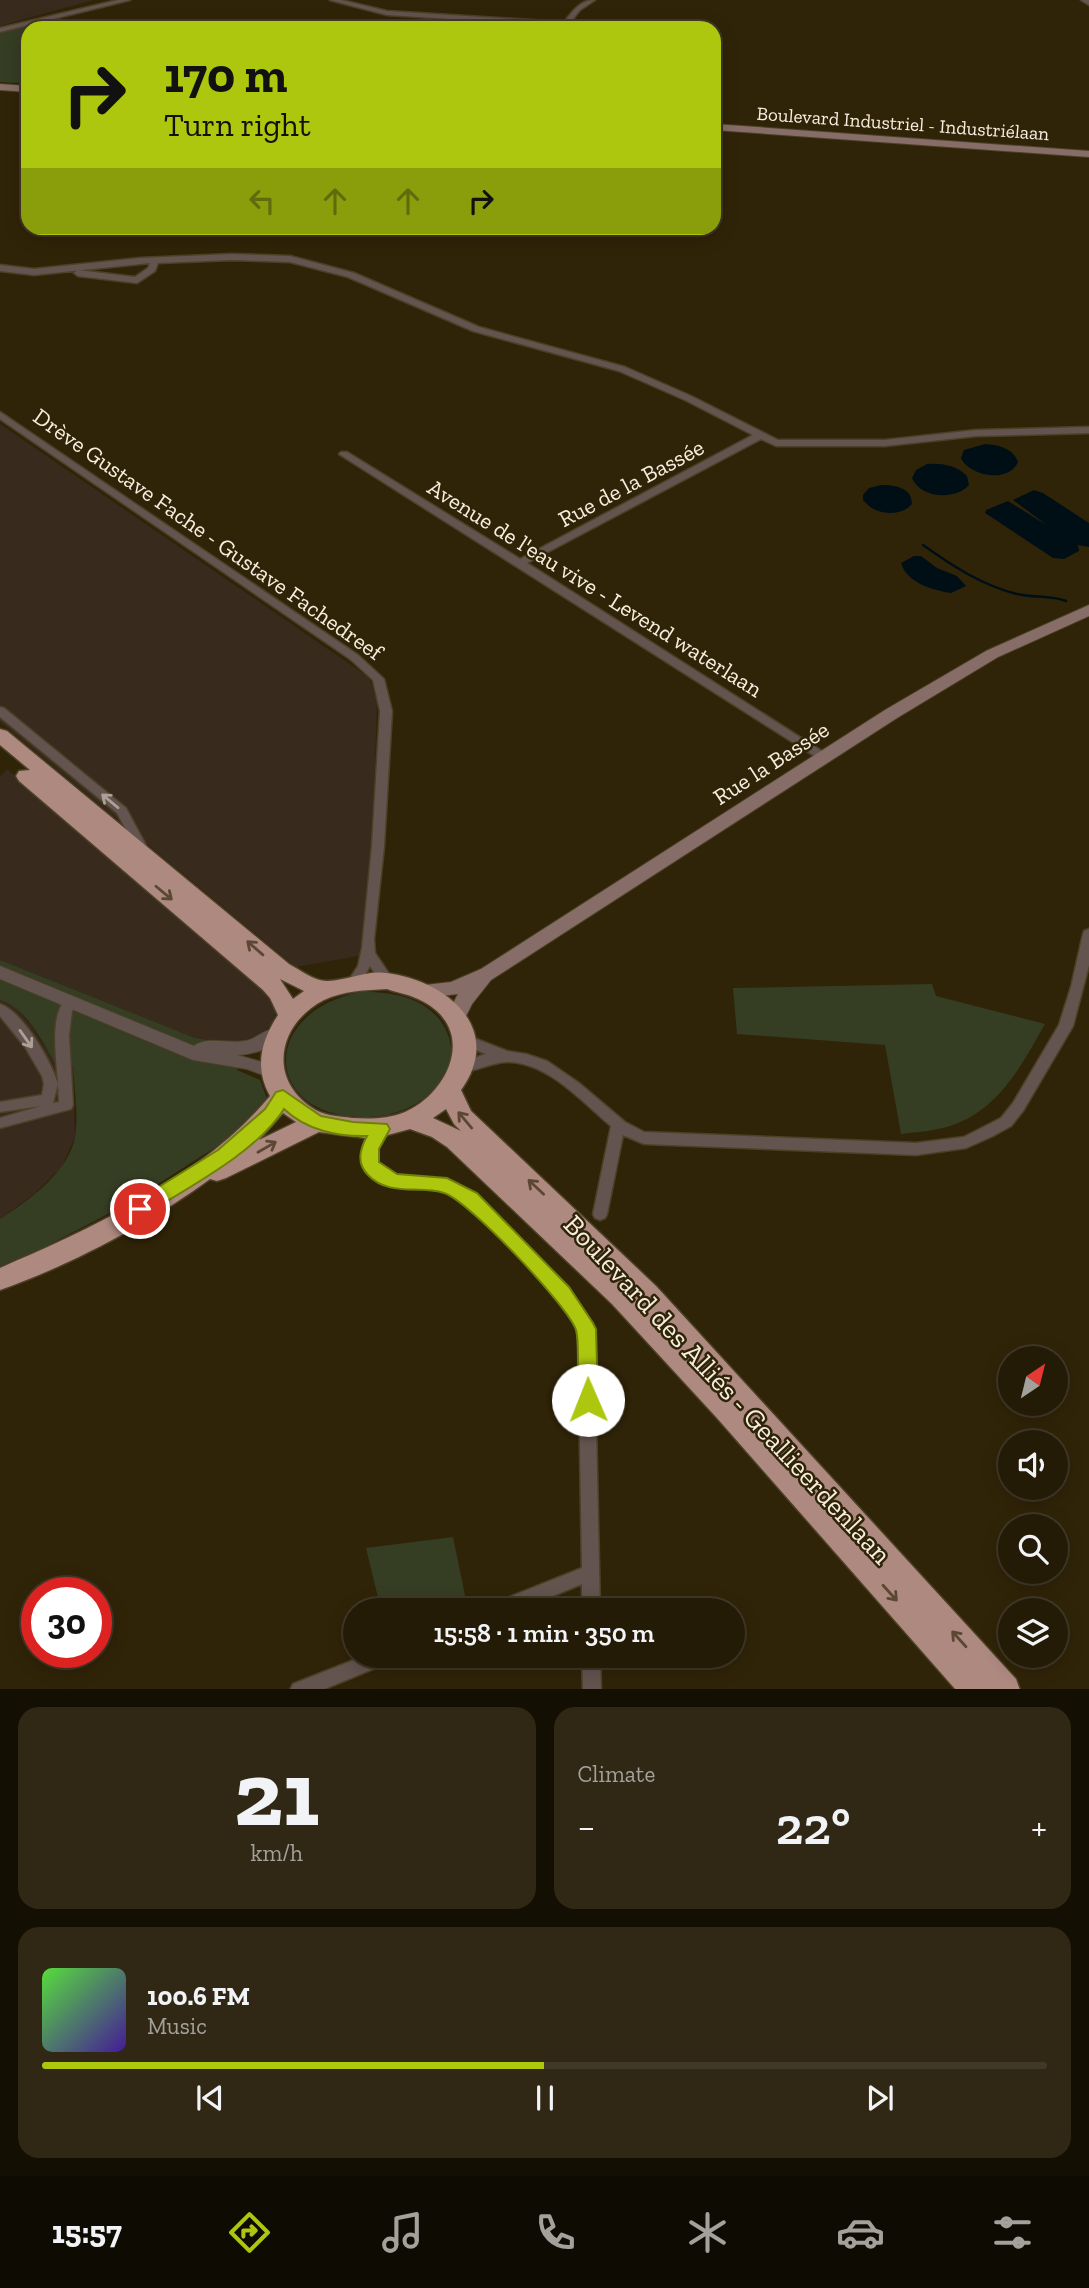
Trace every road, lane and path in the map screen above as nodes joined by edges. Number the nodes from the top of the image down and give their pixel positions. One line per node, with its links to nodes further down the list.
1 (127, 0): 6 (street)
2 (333, 0): 7 (street)
3 (592, 0): 8 (street)
4 (1084, 0): 5 (street)
5 (1089, 3)
6 (38, 21)
7 (495, 21)
8 (569, 21)
9 (21, 25): 10 (street)
10 (0, 30)
11 (0, 87): 12 (main road)
12 (21, 88)
13 (721, 128): 14 (main road, Boulevard Industriel - Industriélaan)
14 (1089, 154)
15 (155, 260): 17 (street); 17 (street); 20 (street)
16 (0, 268): 17 (street)
17 (70, 270)
18 (0, 415): 30 (street, Drève Gustave Fache - Gustave Fachedreef)
19 (1089, 430): 20 (street)
20 (759, 436): 22 (street, Rue de la Bassée)
21 (344, 454): 22 (street, Avenue de l'eau vive - Levend waterlaan)
22 (520, 563): 27 (street, Avenue de l'eau vive - Levend waterlaan)
23 (1089, 610): 27 (main road, Rue la Bassée)
24 (0, 711): 28 (street, one-way to 24)
25 (0, 735): 28 (highway)
26 (0, 754): 40 (highway, one-way to 40)
27 (824, 758): 32 (main road, Rue la Bassée)
28 (146, 857): 35 (highway, one-way to 28)
29 (1089, 934): 53 (street)
30 (368, 945): 33 (street); 34 (street, Drève Gustave Fache - Gustave Fachedreef)
31 (0, 972): 37 (street)
32 (488, 974): 36 (main road, Rue la Bassée); 39 (main road, Rue la Bassée)
33 (387, 981): 34 (highway); 36 (highway)
34 (354, 983): 35 (highway)
35 (327, 990): 40 (highway)
36 (423, 991): 39 (highway)
37 (74, 1003): 42 (street); 48 (street)
38 (0, 1009): 48 (street, one-way to 48)
39 (456, 1017): 41 (highway)
40 (283, 1025): 42 (street); 45 (highway)
41 (466, 1040): 43 (street); 44 (highway)
42 (176, 1043): 45 (street)
43 (496, 1053): 44 (street); 53 (street)
44 (464, 1067): 46 (highway)
45 (271, 1071): 47 (highway)
46 (450, 1091): 50 (highway); 66 (highway, Boulevard des Alliés - Geallieerdenlaan, one-way to 46)
47 (283, 1097): 51 (highway); 55 (highway)
48 (51, 1105): 49 (street); 52 (street)
49 (0, 1107)
50 (411, 1120): 54 (highway); 65 (highway, Boulevard des Alliés - Geallieerdenlaan, one-way to 65)
51 (317, 1122): 54 (highway); 55 (highway, one-way to 51)
52 (0, 1123)
53 (618, 1125): 56 (street)
54 (375, 1139): 58 (street)
55 (183, 1184): 57 (highway)
56 (600, 1214)
57 (0, 1279)
58 (590, 1573): 59 (street); 60 (street)
59 (528, 1598)
60 (591, 1598)
61 (353, 1668): 63 (street)
62 (591, 1668): 64 (street)
63 (299, 1689)
64 (592, 1689)
65 (976, 1689)
66 (1005, 1689)

